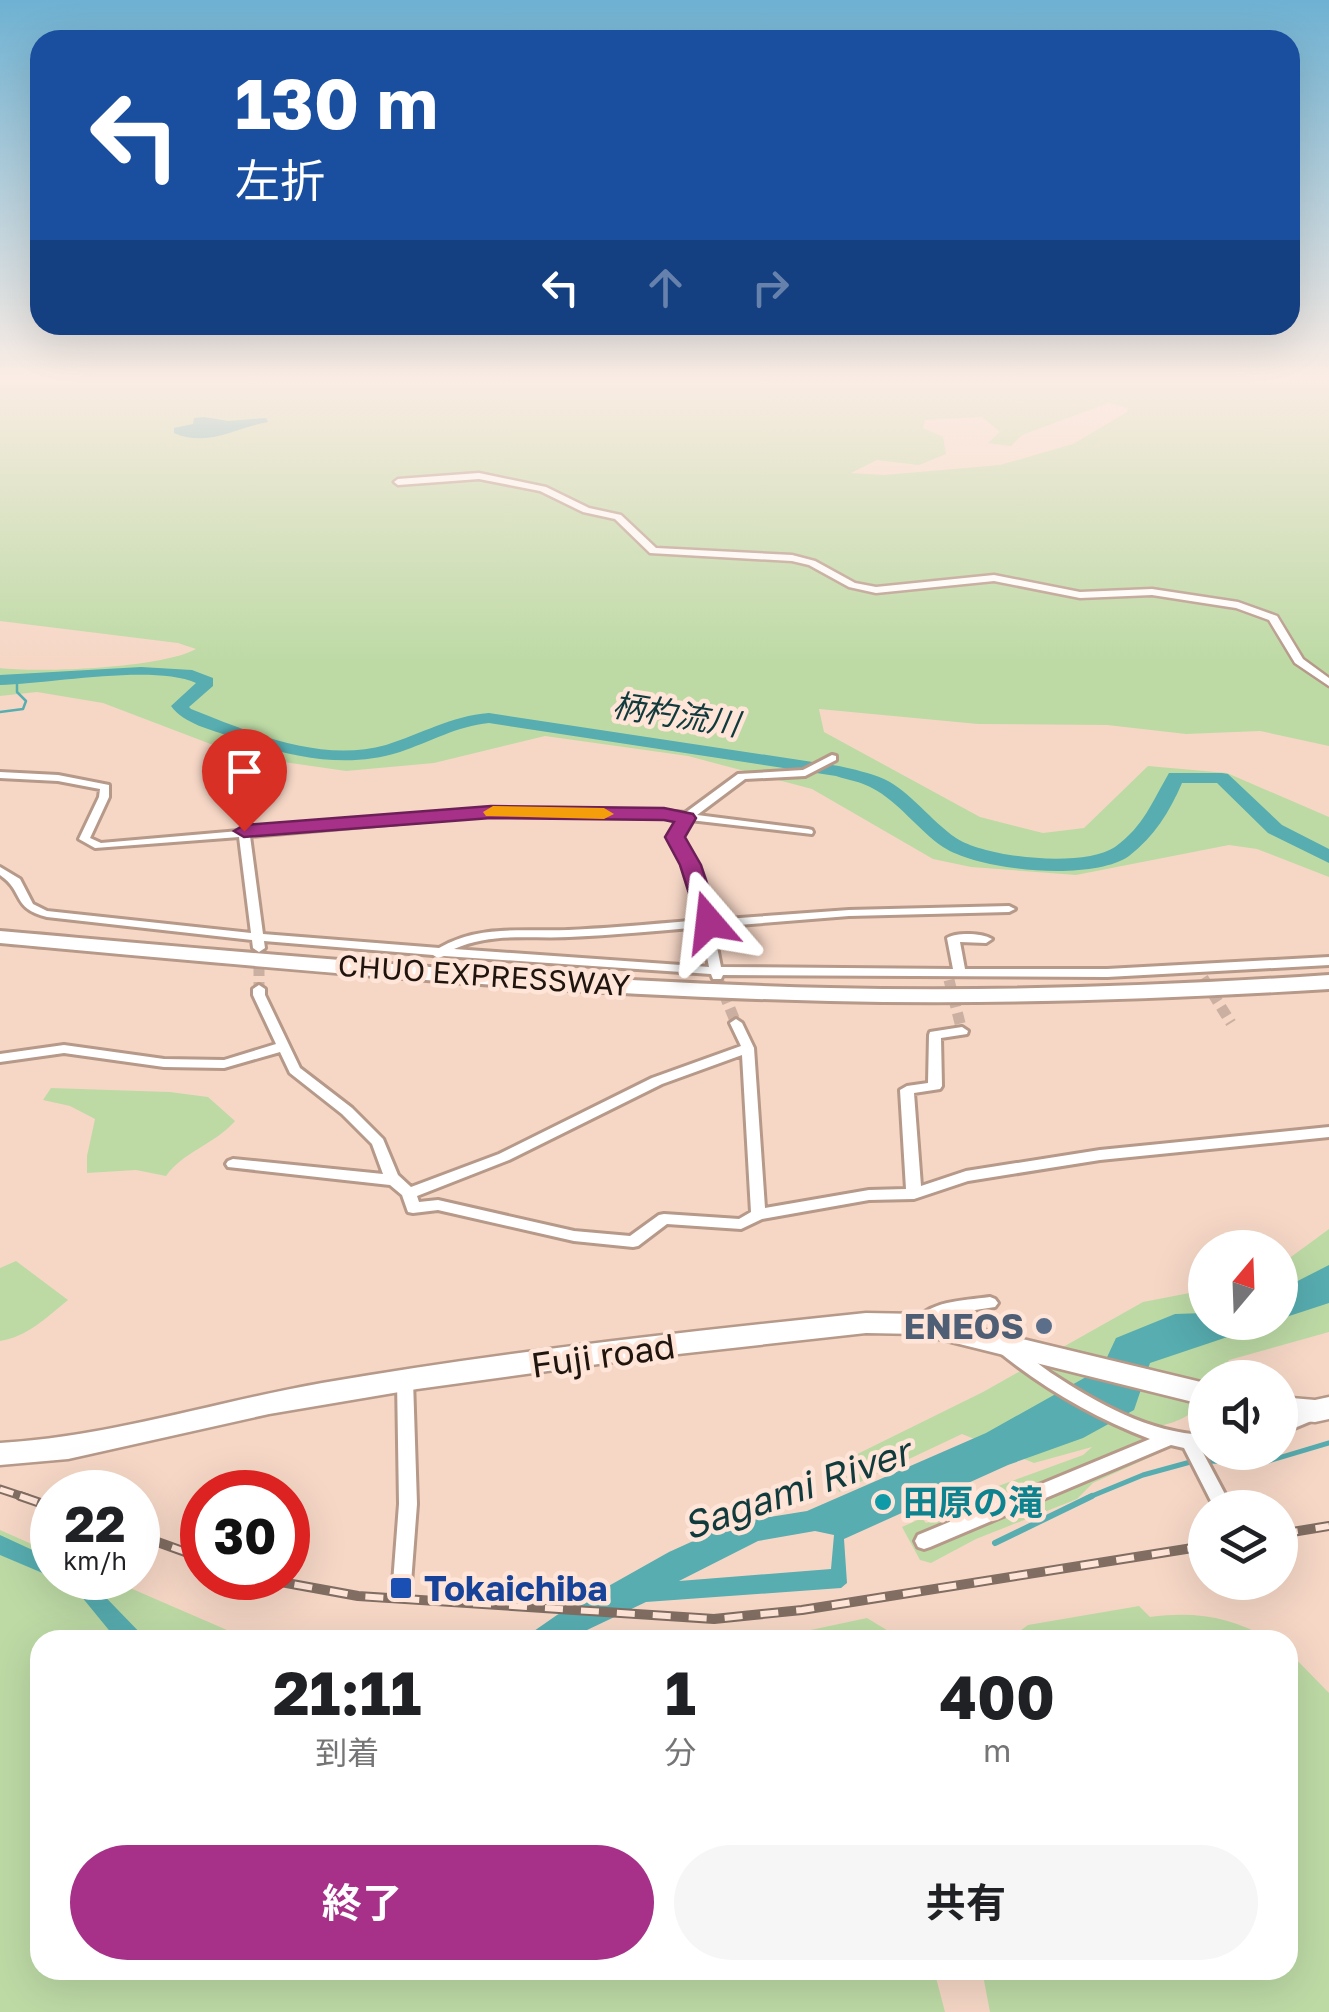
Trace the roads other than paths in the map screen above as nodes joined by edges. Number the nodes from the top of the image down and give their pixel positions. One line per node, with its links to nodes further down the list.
1 (398, 482): 2 (street)
2 (1329, 683)
3 (832, 758): 5 (street)
4 (0, 774): 6 (street)
5 (686, 818): 6 (street); 7 (street); 10 (street)
6 (244, 831): 13 (street)
7 (808, 832)
8 (0, 870): 13 (street)
9 (1009, 910): 10 (street)
10 (709, 922): 15 (street); 17 (street)
11 (0, 937): 19 (highway, CHUO EXPRESSWAY)
12 (986, 939): 18 (street)
13 (256, 941): 15 (street)
14 (0, 952): 21 (highway, CHUO EXPRESSWAY)
15 (438, 954): 17 (street)
16 (1329, 961): 18 (street)
17 (716, 974): 18 (street)
18 (952, 975)
19 (1329, 982)
20 (259, 989): 24 (street)
21 (1329, 996)
22 (736, 1023): 25 (street)
23 (962, 1030): 31 (street)
24 (285, 1046): 26 (street); 29 (street)
25 (748, 1048): 30 (street); 32 (street)
26 (0, 1058)
27 (1329, 1132): 31 (street)
28 (233, 1164): 29 (street)
29 (394, 1180): 30 (street)
30 (409, 1193): 32 (street)
31 (914, 1194): 32 (street)
32 (758, 1214)
33 (990, 1303): 34 (street)
34 (919, 1324): 35 (highway, Fuji road); 36 (highway, Fuji road)
35 (1049, 1365): 37 (highway, Fuji road); 40 (street)
36 (405, 1380): 42 (highway, Fuji road); 44 (street)
37 (1188, 1390)
38 (1322, 1410): 39 (street)
39 (1298, 1420)
40 (1170, 1438): 41 (street); 43 (street)
41 (1188, 1447)
42 (0, 1454)
43 (924, 1542)
44 (402, 1583)

